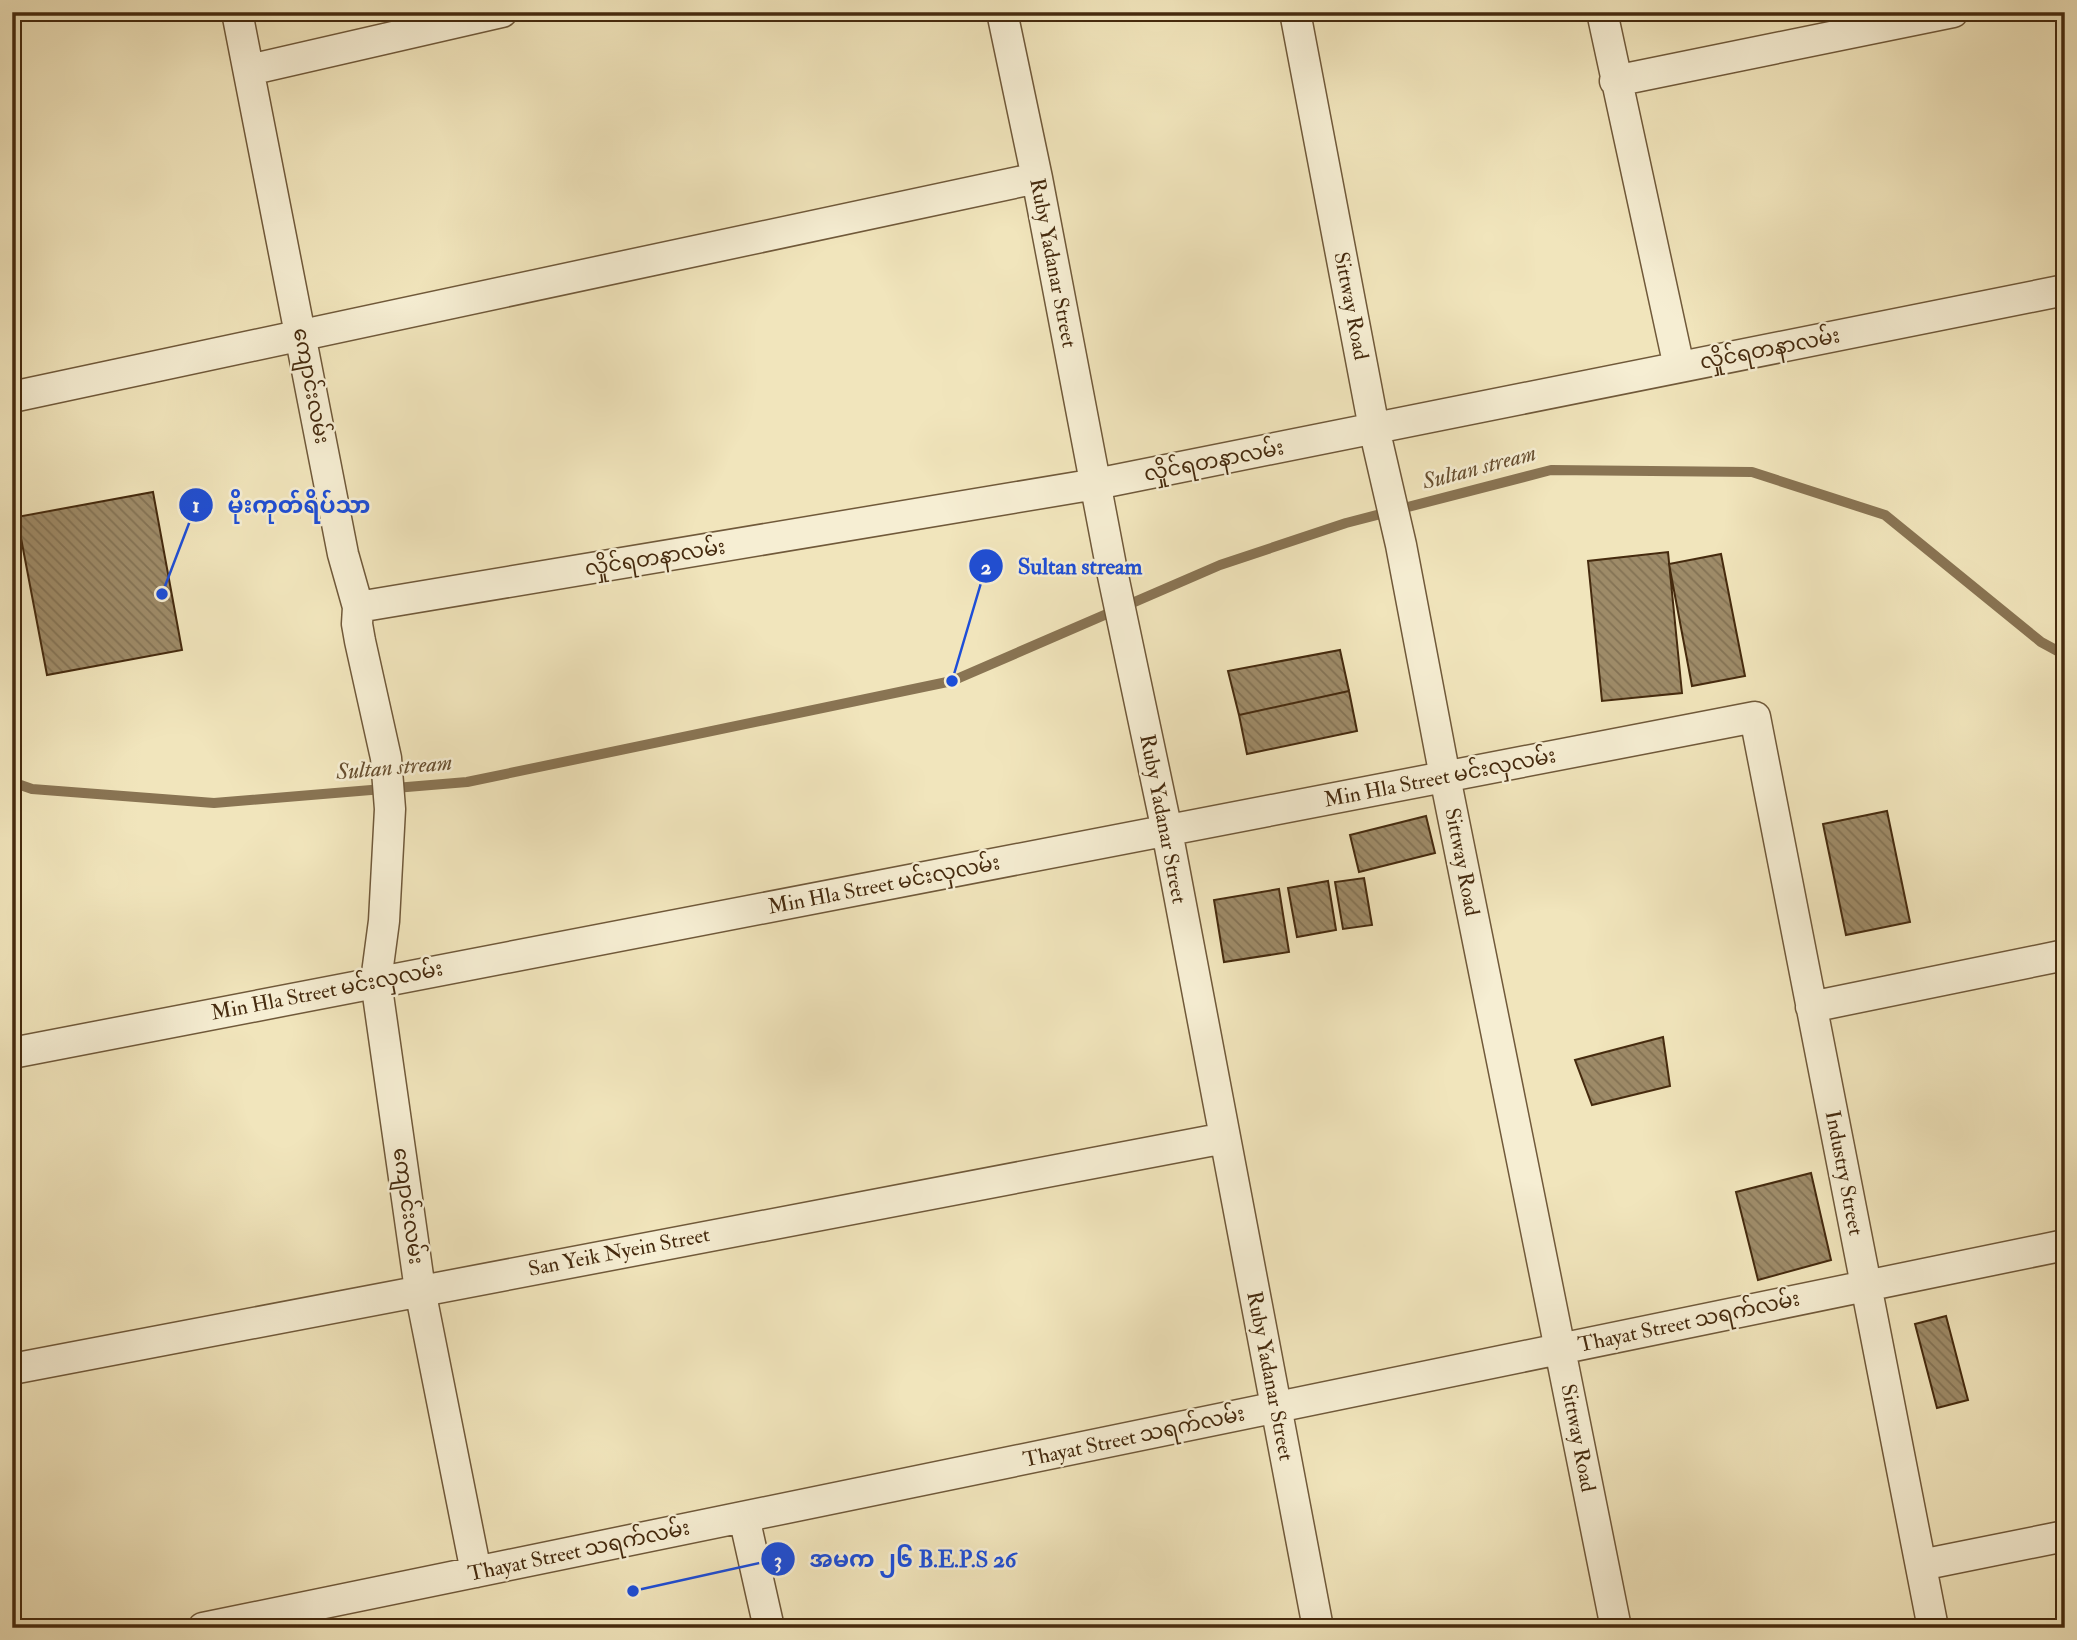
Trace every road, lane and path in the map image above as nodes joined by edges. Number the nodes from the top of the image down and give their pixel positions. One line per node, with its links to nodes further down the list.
1 (237, 12): 7 (street, ကျောင်းလမ်း)
2 (502, 12): 7 (street)
3 (1002, 12): 9 (street, Ruby Yadanar Street)
4 (1295, 12): 14 (street, Sittway Road)
5 (1602, 12): 8 (street)
6 (1953, 12): 8 (street)
7 (249, 70): 11 (street, ကျောင်းလမ်း)
8 (1615, 81): 12 (street)
9 (1037, 178): 11 (street); 15 (street, Ruby Yadanar Street)
10 (2065, 290): 12 (street, လှိုင်ရတနာလမ်း)
11 (301, 335): 13 (street); 16 (street, ကျောင်းလမ်း)
12 (1679, 367): 14 (street, လှိုင်ရတနာလမ်း)
13 (12, 397)
14 (1374, 428): 15 (street, လှိုင်ရတနာလမ်း); 18 (street, Sittway Road)
15 (1096, 484): 16 (street, လှိုင်ရတနာလမ်း); 19 (street, Ruby Yadanar Street)
16 (358, 607): 21 (street, ကျောင်းလမ်း)
17 (1755, 717): 18 (street, Min Hla Street မင်းလှလမ်း); 22 (street, Industry Street)
18 (1445, 777): 19 (street, Min Hla Street မင်းလှလမ်း); 28 (street, Sittway Road)
19 (1167, 831): 21 (street, Min Hla Street မင်းလှလမ်း); 24 (street, Ruby Yadanar Street)
20 (2065, 955): 22 (street)
21 (376, 981): 23 (street, Min Hla Street မင်းလှလမ်း); 27 (street, ကျောင်းလမ်း)
22 (1811, 1007): 26 (street, Industry Street)
23 (12, 1053)
24 (1225, 1138): 27 (street, San Yeik Nyein Street); 30 (street, Ruby Yadanar Street)
25 (2065, 1245): 26 (street, Thayat Street သရက်လမ်း)
26 (1866, 1286): 28 (street, Thayat Street သရက်လမ်း); 33 (street, Industry Street)
27 (420, 1290): 29 (street, San Yeik Nyein Street); 34 (street, ကျောင်းလမ်း)
28 (1560, 1349): 30 (street, Thayat Street သရက်လမ်း); 38 (street, Sittway Road)
29 (12, 1369)
30 (1276, 1407): 31 (street, Thayat Street သရက်လမ်း); 37 (street, Ruby Yadanar Street)
31 (744, 1517): 34 (street, Thayat Street သရက်လမ်း); 36 (street)
32 (2065, 1536): 33 (street)
33 (1921, 1565): 39 (street, Industry Street)
34 (475, 1572): 35 (street, Thayat Street သရက်လမ်း)
35 (203, 1628)
36 (769, 1628)
37 (1318, 1628)
38 (1616, 1628)
39 (1933, 1628)

